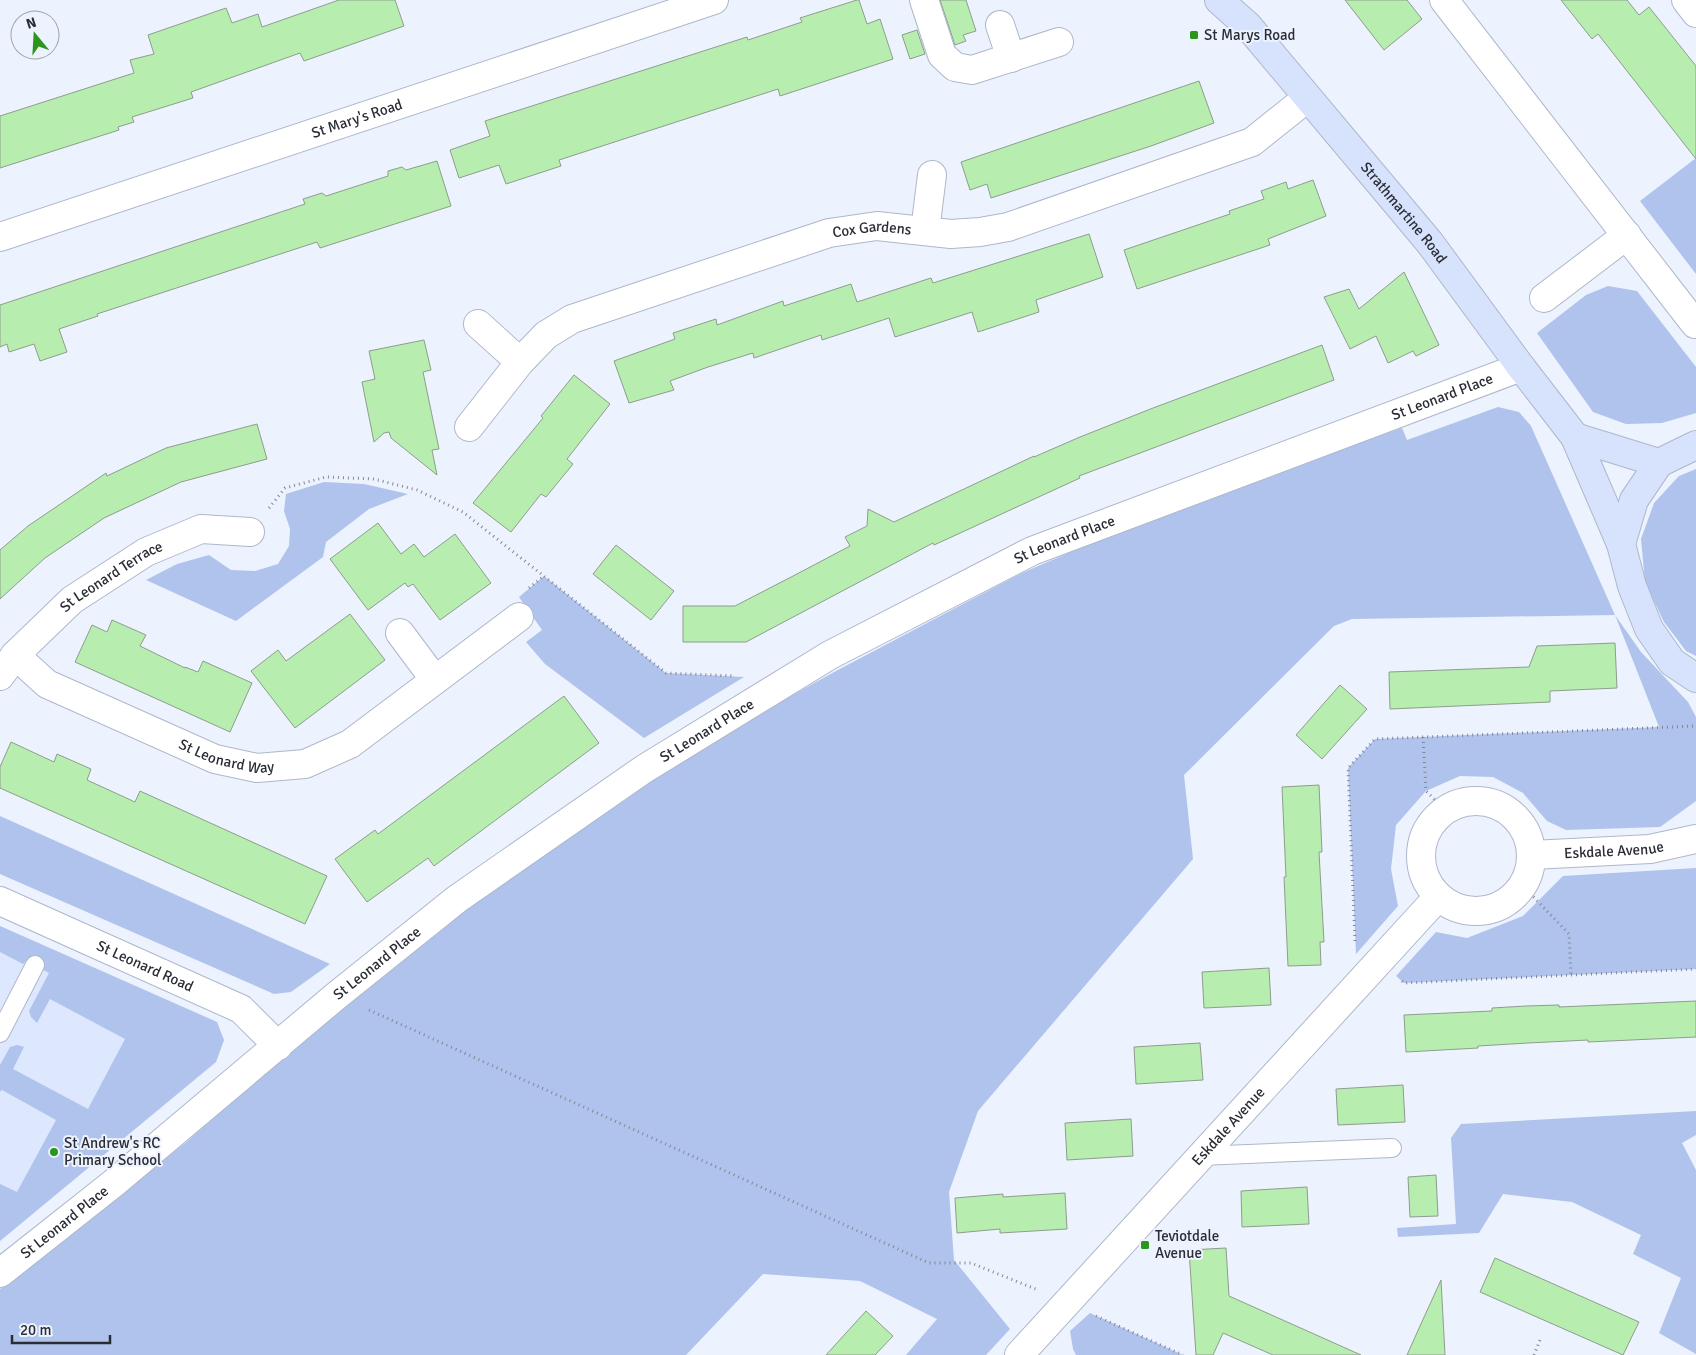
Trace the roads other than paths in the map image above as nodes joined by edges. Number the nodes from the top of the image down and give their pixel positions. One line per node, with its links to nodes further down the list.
1 (714, 0): 14 (street, St Mary's Road)
2 (924, 0): 9 (street)
3 (1219, 0): 10 (street, Strathmartine Road)
4 (1444, 0): 13 (street)
5 (1686, 0): 6 (street)
6 (1696, 13)
7 (1000, 25): 9 (street)
8 (1059, 42): 9 (street)
9 (1011, 58)
10 (1307, 98): 12 (street, Cox Gardens); 19 (street, Strathmartine Road)
11 (932, 175): 12 (street)
12 (925, 231): 18 (street, Cox Gardens)
13 (1627, 235): 15 (street); 17 (street)
14 (0, 237)
15 (1544, 298)
16 (478, 324): 18 (street)
17 (1695, 324)
18 (520, 362): 20 (street, Cox Gardens)
19 (1521, 367): 21 (street, Strathmartine Road); 37 (street, St Leonard Place)
20 (469, 427)
21 (1575, 437): 23 (street); 25 (street, Strathmartine Road)
22 (1696, 445): 23 (street)
23 (1659, 464): 25 (street)
24 (250, 532): 28 (street, St Leonard Terrace)
25 (1621, 544): 29 (street, Strathmartine Road)
26 (519, 617): 30 (street, St Leonard Way)
27 (400, 633): 30 (street)
28 (8, 666): 30 (street, St Leonard Way)
29 (1696, 678)
30 (435, 680)
31 (1696, 840): 32 (street, Eskdale Avenue)
32 (1532, 855): 33 (street); 33 (street)
33 (1438, 897): 39 (street, Eskdale Avenue)
34 (0, 901): 37 (street, St Leonard Road)
35 (35, 965): 36 (lane)
36 (0, 1033)
37 (278, 1046): 40 (street, St Leonard Place)
38 (1392, 1148): 39 (lane)
39 (1201, 1156): 41 (street, Eskdale Avenue)
40 (0, 1273)
41 (1019, 1355)

